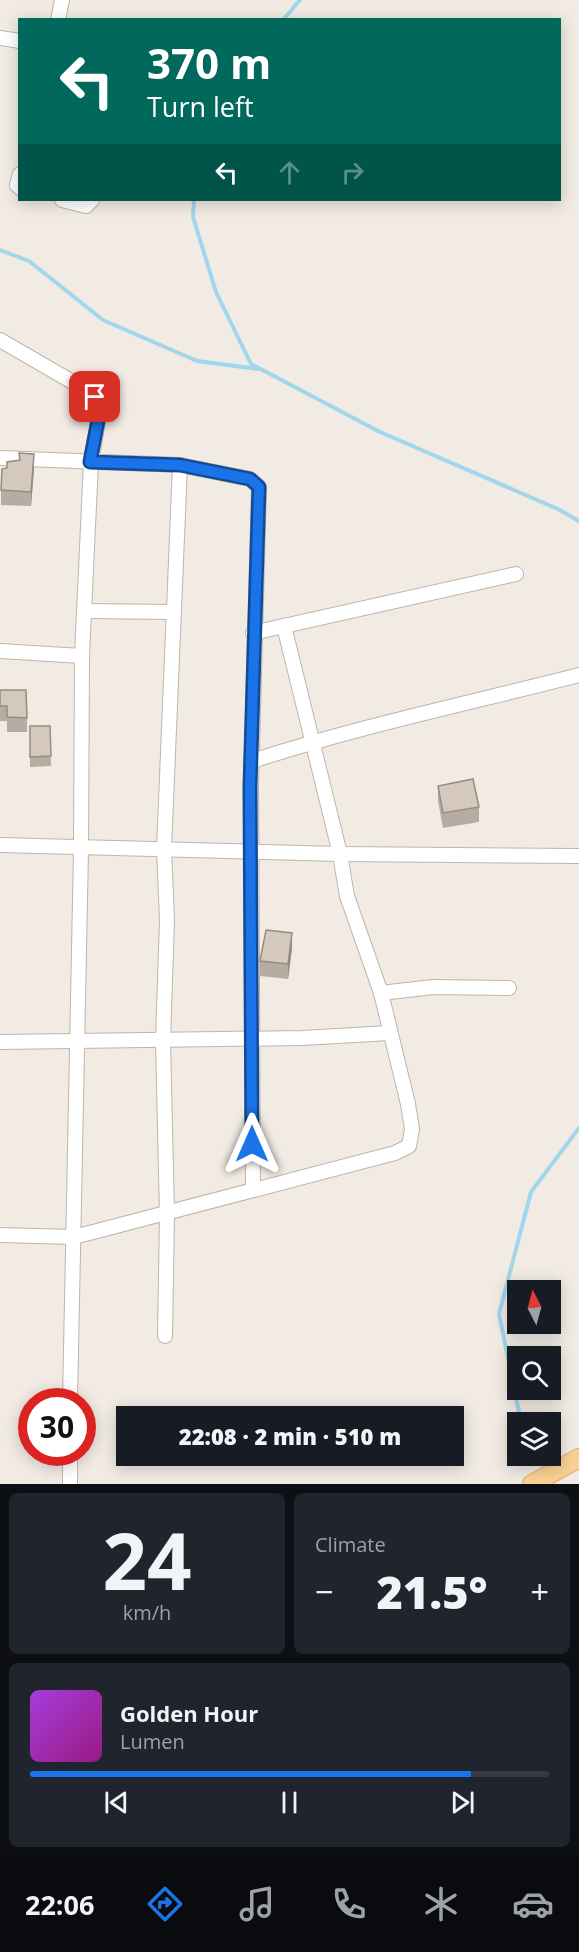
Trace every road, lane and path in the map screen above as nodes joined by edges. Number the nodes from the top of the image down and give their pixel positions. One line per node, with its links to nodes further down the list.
1 (62, 0): 2 (street)
2 (58, 18)
3 (0, 38): 4 (street)
4 (18, 41)
5 (66, 201): 6 (street)
6 (92, 201)
7 (0, 340): 9 (street)
8 (0, 458): 9 (street)
9 (90, 462): 10 (street); 12 (street)
10 (180, 465): 13 (street); 15 (street)
11 (516, 573): 14 (street)
12 (86, 611): 13 (street); 17 (street)
13 (173, 612): 22 (street)
14 (284, 626): 15 (street); 19 (street)
15 (253, 633): 20 (street)
16 (0, 651): 17 (street)
17 (82, 656): 23 (street)
18 (579, 675): 19 (street)
19 (312, 742): 20 (street); 25 (street)
20 (252, 761): 24 (street)
21 (0, 845): 23 (street)
22 (164, 849): 23 (street); 24 (street); 32 (street)
23 (81, 850): 31 (street)
24 (252, 852): 25 (street); 30 (street)
25 (340, 854): 26 (street); 28 (street)
26 (579, 856)
27 (509, 988): 28 (street)
28 (381, 993): 29 (street)
29 (389, 1033): 30 (street); 34 (street)
30 (252, 1038): 32 (street); 34 (street)
31 (77, 1040): 32 (street); 33 (street); 37 (street)
32 (163, 1041): 35 (street)
33 (0, 1042)
34 (252, 1189): 35 (street)
35 (167, 1214): 37 (street); 38 (street)
36 (0, 1235): 37 (street)
37 (74, 1237): 39 (street)
38 (165, 1336)
39 (70, 1388)
40 (579, 1458): 43 (main road)
41 (70, 1466): 42 (street)
42 (70, 1484)
43 (532, 1484)

